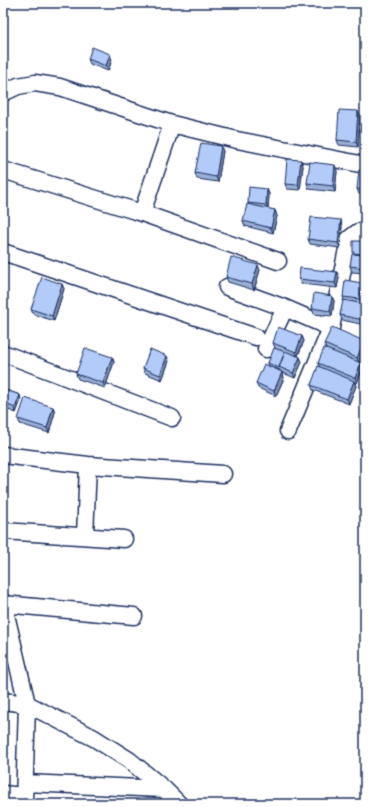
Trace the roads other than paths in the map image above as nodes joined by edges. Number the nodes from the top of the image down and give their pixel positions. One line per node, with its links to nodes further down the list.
1 (3, 93): 2 (street)
2 (172, 124): 3 (street); 5 (street)
3 (365, 165)
4 (3, 170): 5 (street)
5 (142, 213): 8 (street)
6 (365, 233): 11 (street)
7 (3, 252): 12 (street)
8 (278, 261)
9 (227, 287): 10 (street)
10 (285, 308): 11 (street); 13 (street)
11 (331, 328): 16 (street)
12 (256, 337)
13 (266, 349)
14 (3, 353): 15 (street)
15 (172, 418)
16 (288, 431)
17 (3, 455): 18 (street)
18 (88, 465): 19 (street); 21 (street)
19 (223, 474)
20 (3, 531): 21 (street)
21 (85, 536): 22 (street)
22 (124, 539)
23 (4, 604): 24 (street); 26 (street)
24 (134, 616)
25 (3, 701): 26 (street)
26 (28, 704): 27 (street); 29 (street)
27 (164, 789): 29 (street); 30 (street)
28 (3, 794): 29 (street)
29 (24, 794)
30 (179, 804)

